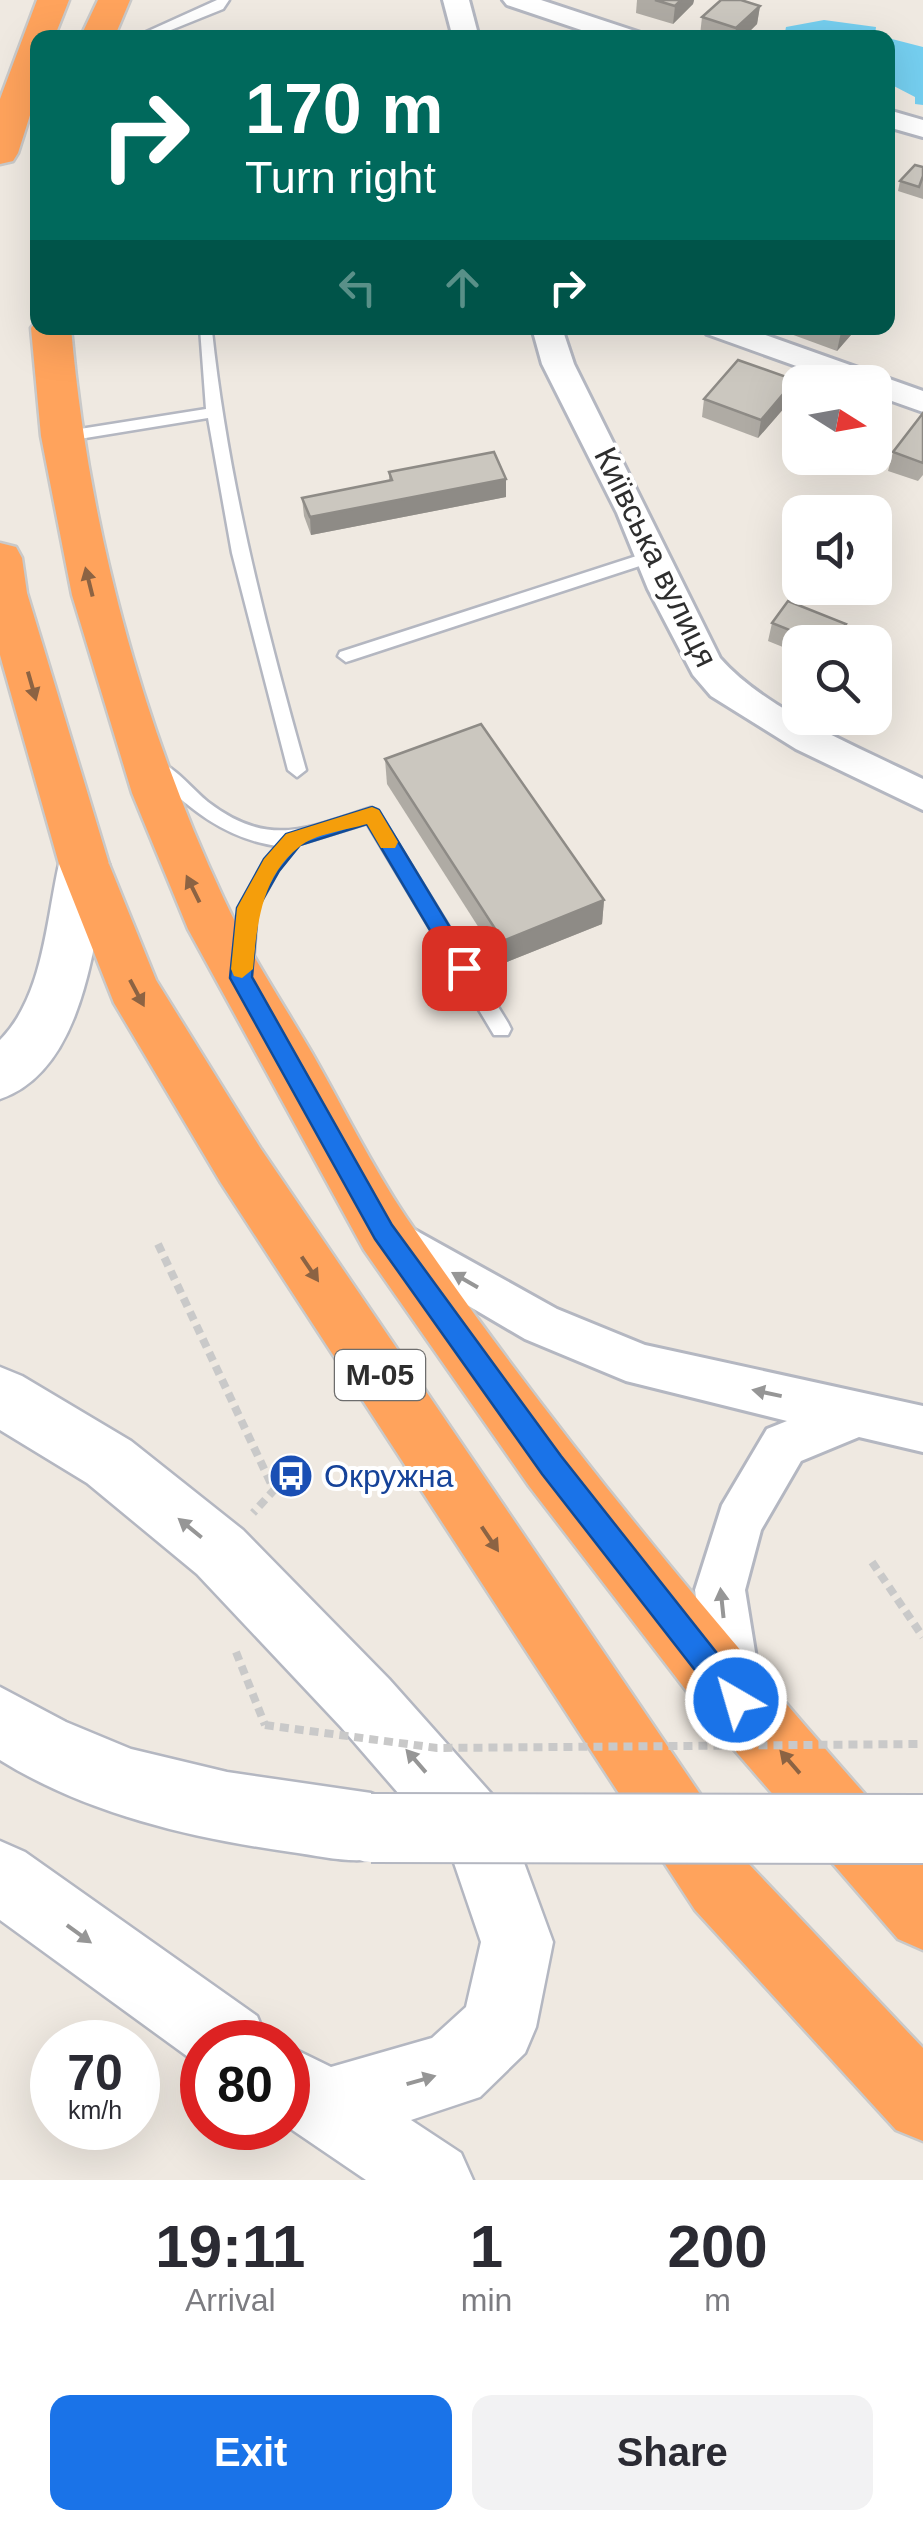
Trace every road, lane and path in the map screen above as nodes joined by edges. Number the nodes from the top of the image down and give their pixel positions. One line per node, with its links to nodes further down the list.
1 (53, 0): 6 (highway)
2 (114, 0): 7 (highway)
3 (223, 0): 8 (lane)
4 (456, 0): 9 (street)
5 (516, 0): 10 (street)
6 (39, 30)
7 (101, 30)
8 (159, 30)
9 (464, 30)
10 (608, 30)
11 (30, 59): 14 (highway)
12 (895, 120): 13 (street)
13 (923, 130)
14 (0, 153)
15 (51, 335): 23 (highway, М-05)
16 (205, 335): 22 (lane)
17 (549, 335): 24 (street, Київська вулиця)
18 (737, 335): 19 (street)
19 (820, 365)
20 (892, 391): 21 (street)
21 (923, 402)
22 (212, 412): 23 (lane); 28 (lane)
23 (61, 437): 27 (highway, М-05, one-way to 23)
24 (652, 556): 26 (lane); 29 (street, Київська вулиця)
25 (0, 558): 31 (highway, М-05, one-way to 31)
26 (346, 656)
27 (142, 751): 30 (lane); 32 (highway, М-05, one-way to 27)
28 (297, 770)
29 (923, 796)
30 (293, 839): 32 (lane); 33 (lane)
31 (84, 864): 34 (main road); 53 (highway, М-05, one-way to 53)
32 (241, 978): 35 (highway, М-05)
33 (501, 1029)
34 (0, 1076)
35 (384, 1232): 38 (street, one-way to 35); 44 (highway, М-05)
36 (158, 1244): 40 (path)
37 (0, 1396): 40 (main road, one-way to 37)
38 (862, 1413): 39 (street); 44 (street, one-way to 38)
39 (923, 1429)
40 (220, 1552): 51 (main road, one-way to 40)
41 (872, 1562): 43 (path)
42 (228, 1633): 46 (path, bridge)
43 (923, 1637)
44 (736, 1700): 49 (highway, М-05, one-way to 44)
45 (0, 1722): 47 (main road, bridge)
46 (923, 1744)
47 (923, 1830)
48 (0, 1877): 50 (main road, one-way to 50)
49 (923, 1914)
50 (200, 2020)
51 (310, 2094)
52 (310, 2097): 54 (main road)
53 (923, 2103)
54 (434, 2180)

